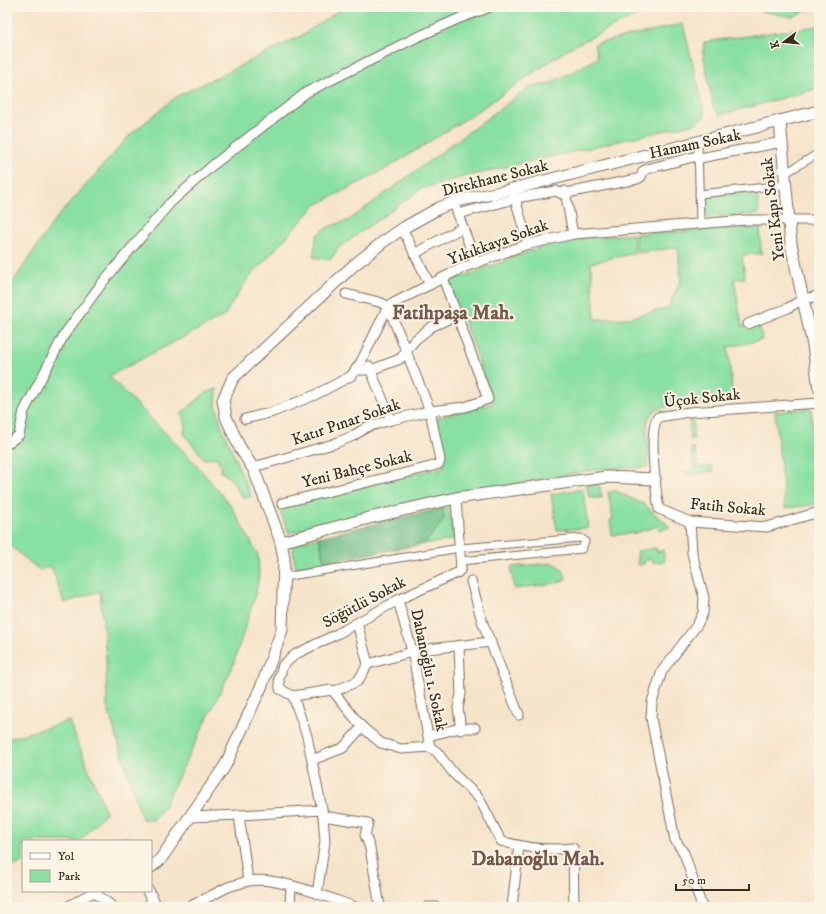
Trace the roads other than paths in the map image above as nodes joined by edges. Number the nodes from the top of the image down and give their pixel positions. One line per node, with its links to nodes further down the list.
1 (490, 7): 38 (street)
2 (819, 112): 3 (street, Direkhane Sokak)
3 (780, 121): 4 (street, Yeni Kapı Sokak); 5 (street, Direkhane Sokak)
4 (782, 142): 7 (street, Hamam Sokak); 8 (street, Yeni Kapı Sokak)
5 (698, 143): 7 (street); 46 (street, Direkhane Sokak)
6 (819, 153): 8 (street)
7 (697, 156): 9 (street, Hamam Sokak); 10 (street)
8 (785, 179): 10 (street); 12 (street, Yeni Kapı Sokak)
9 (565, 192): 11 (street, Hamam Sokak); 17 (street)
10 (699, 194): 14 (street)
11 (515, 197): 15 (street, Hamam Sokak); 18 (street)
12 (789, 220): 13 (street, Yıkıkkaya Sokak); 14 (street, Yıkıkkaya Sokak); 25 (street, Yeni Kapı Sokak)
13 (819, 220)
14 (700, 223): 17 (street, Yıkıkkaya Sokak)
15 (463, 227): 19 (street); 20 (street)
16 (405, 234): 19 (street)
17 (573, 234): 18 (street, Yıkıkkaya Sokak)
18 (528, 244): 20 (street, Yıkıkkaya Sokak)
19 (414, 254): 22 (street)
20 (476, 264): 21 (street, Yıkıkkaya Sokak)
21 (443, 278): 22 (street, Yıkıkkaya Sokak); 27 (street)
22 (430, 285): 26 (street, Yıkıkkaya Sokak)
23 (346, 294): 26 (street)
24 (819, 296): 25 (street)
25 (803, 300): 28 (street); 33 (street, Yeni Kapı Sokak)
26 (388, 306): 29 (street); 30 (street)
27 (457, 315): 29 (street); 35 (street, Katır Pınar Sokak)
28 (748, 324)
29 (407, 350): 32 (street); 35 (street)
30 (364, 355): 31 (street); 32 (street)
31 (356, 370): 32 (street); 36 (street)
32 (371, 370): 37 (street)
33 (819, 383)
34 (819, 403): 40 (street, Üçok Sokak)
35 (430, 411): 37 (street, Katır Pınar Sokak); 42 (street, Yeni Bahçe Sokak)
36 (245, 419)
37 (391, 420): 39 (street, Katır Pınar Sokak)
38 (7, 444)
39 (260, 465)
40 (655, 479): 41 (street); 43 (street, Üçok Sokak)
41 (456, 498): 46 (street); 47 (street)
42 (282, 503)
43 (659, 509): 45 (street, Fatih Sokak)
44 (819, 512): 45 (street, Fatih Sokak)
45 (690, 522): 88 (street)
46 (281, 542): 49 (street, Direkhane Sokak)
47 (460, 548): 48 (street); 48 (street); 49 (street)
48 (461, 565): 51 (street, Söğütlü Sokak)
49 (284, 577): 68 (street, Direkhane Sokak)
50 (471, 581): 53 (street)
51 (398, 600): 52 (street, Söğütlü Sokak); 55 (street, Dabanoğlu 1. Sokak)
52 (357, 623): 56 (street); 58 (street, Söğütlü Sokak)
53 (491, 642): 54 (street); 59 (street)
54 (459, 646): 55 (street); 62 (street)
55 (412, 651): 56 (street); 63 (street, Dabanoğlu 1. Sokak)
56 (368, 664): 57 (street)
57 (335, 692): 58 (street); 60 (street)
58 (293, 696): 65 (street)
59 (519, 715)
60 (362, 727): 64 (street); 65 (street)
61 (475, 728): 62 (street)
62 (460, 729): 63 (street)
63 (428, 736): 64 (street, Dabanoğlu 1. Sokak)
64 (430, 747): 69 (street)
65 (312, 760): 66 (street)
66 (323, 813): 67 (street); 76 (street); 83 (street)
67 (239, 815): 68 (street); 71 (street)
68 (190, 817): 70 (street, Direkhane Sokak)
69 (519, 846): 86 (street); 87 (street)
70 (152, 867)
71 (248, 881): 72 (street); 80 (street)
72 (291, 886): 76 (street); 81 (street)
73 (92, 892): 77 (street)
74 (95, 892): 78 (street)
75 (148, 892): 79 (street)
76 (317, 894): 82 (street)
77 (67, 907)
78 (113, 907)
79 (156, 907)
80 (189, 907)
81 (290, 907)
82 (355, 907)
83 (380, 907)
84 (427, 907): 85 (street)
85 (436, 907)
86 (512, 907)
87 (574, 907)
88 (702, 907)

